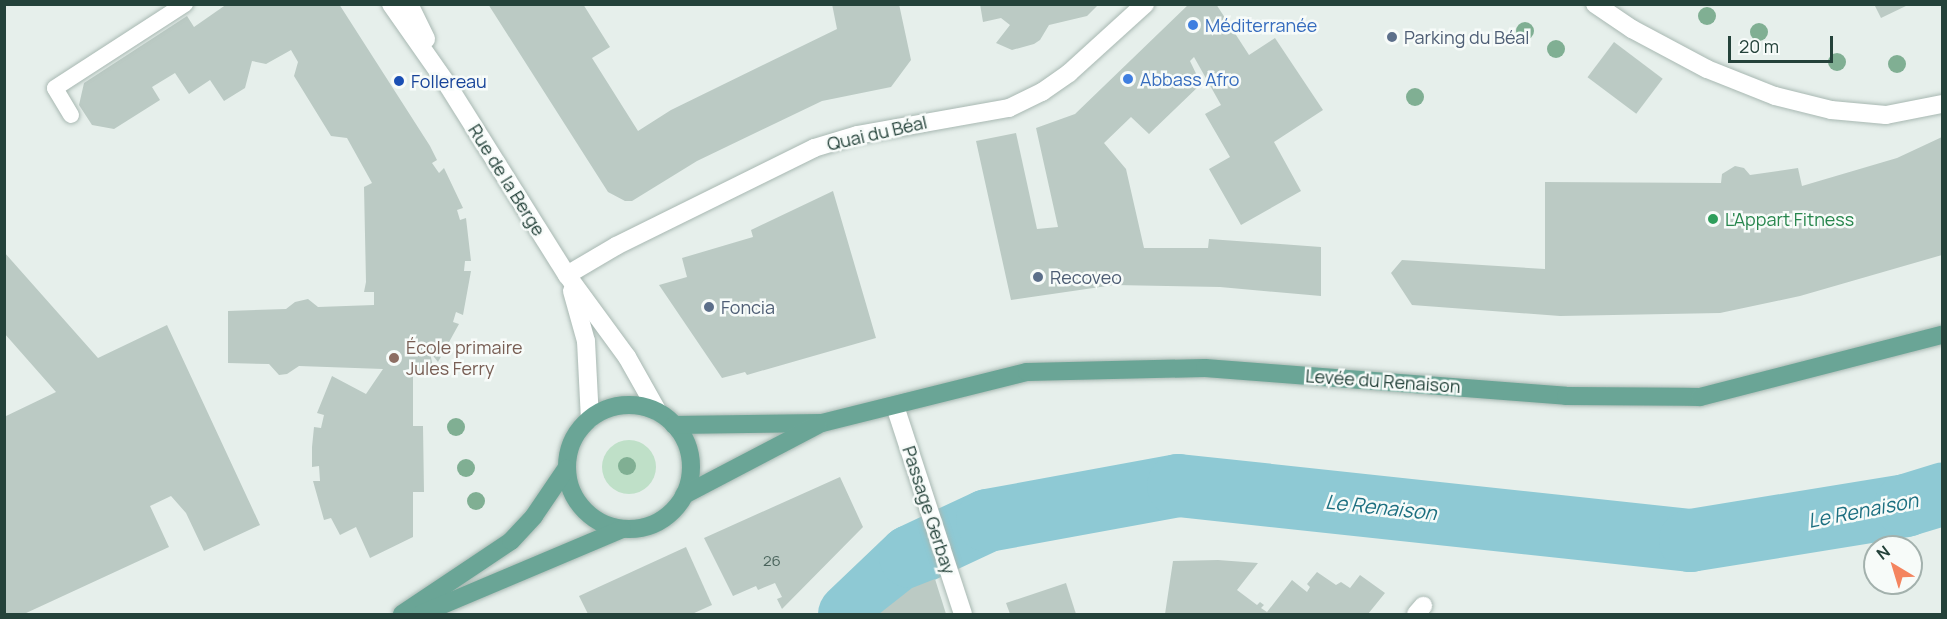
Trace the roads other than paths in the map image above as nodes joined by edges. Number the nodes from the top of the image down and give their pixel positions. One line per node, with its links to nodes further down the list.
1 (185, 4): 8 (lane)
2 (391, 4): 6 (street, Rue de la Berge)
3 (410, 4): 6 (street, Rue de la Berge)
4 (1145, 4): 9 (street, Quai du Béal)
5 (1595, 4): 7 (street)
6 (447, 84): 9 (street, Rue de la Berge)
7 (1942, 104)
8 (72, 115)
9 (567, 275): 12 (street, Rue de la Berge); 13 (street, Rue de la Berge)
10 (1942, 335): 11 (main road, Levée du Renaison)
11 (895, 406): 14 (main road, Levée du Renaison); 21 (street, Passage Gerbay)
12 (658, 412): 13 (main road); 15 (main road)
13 (590, 419): 16 (main road)
14 (822, 423): 15 (main road, Levée du Renaison); 17 (main road, Levée du Renaison)
15 (674, 425): 17 (main road)
16 (566, 469): 18 (main road); 19 (main road)
17 (684, 495): 18 (main road)
18 (622, 529): 20 (main road)
19 (402, 615)
20 (421, 615)
21 (963, 615)

